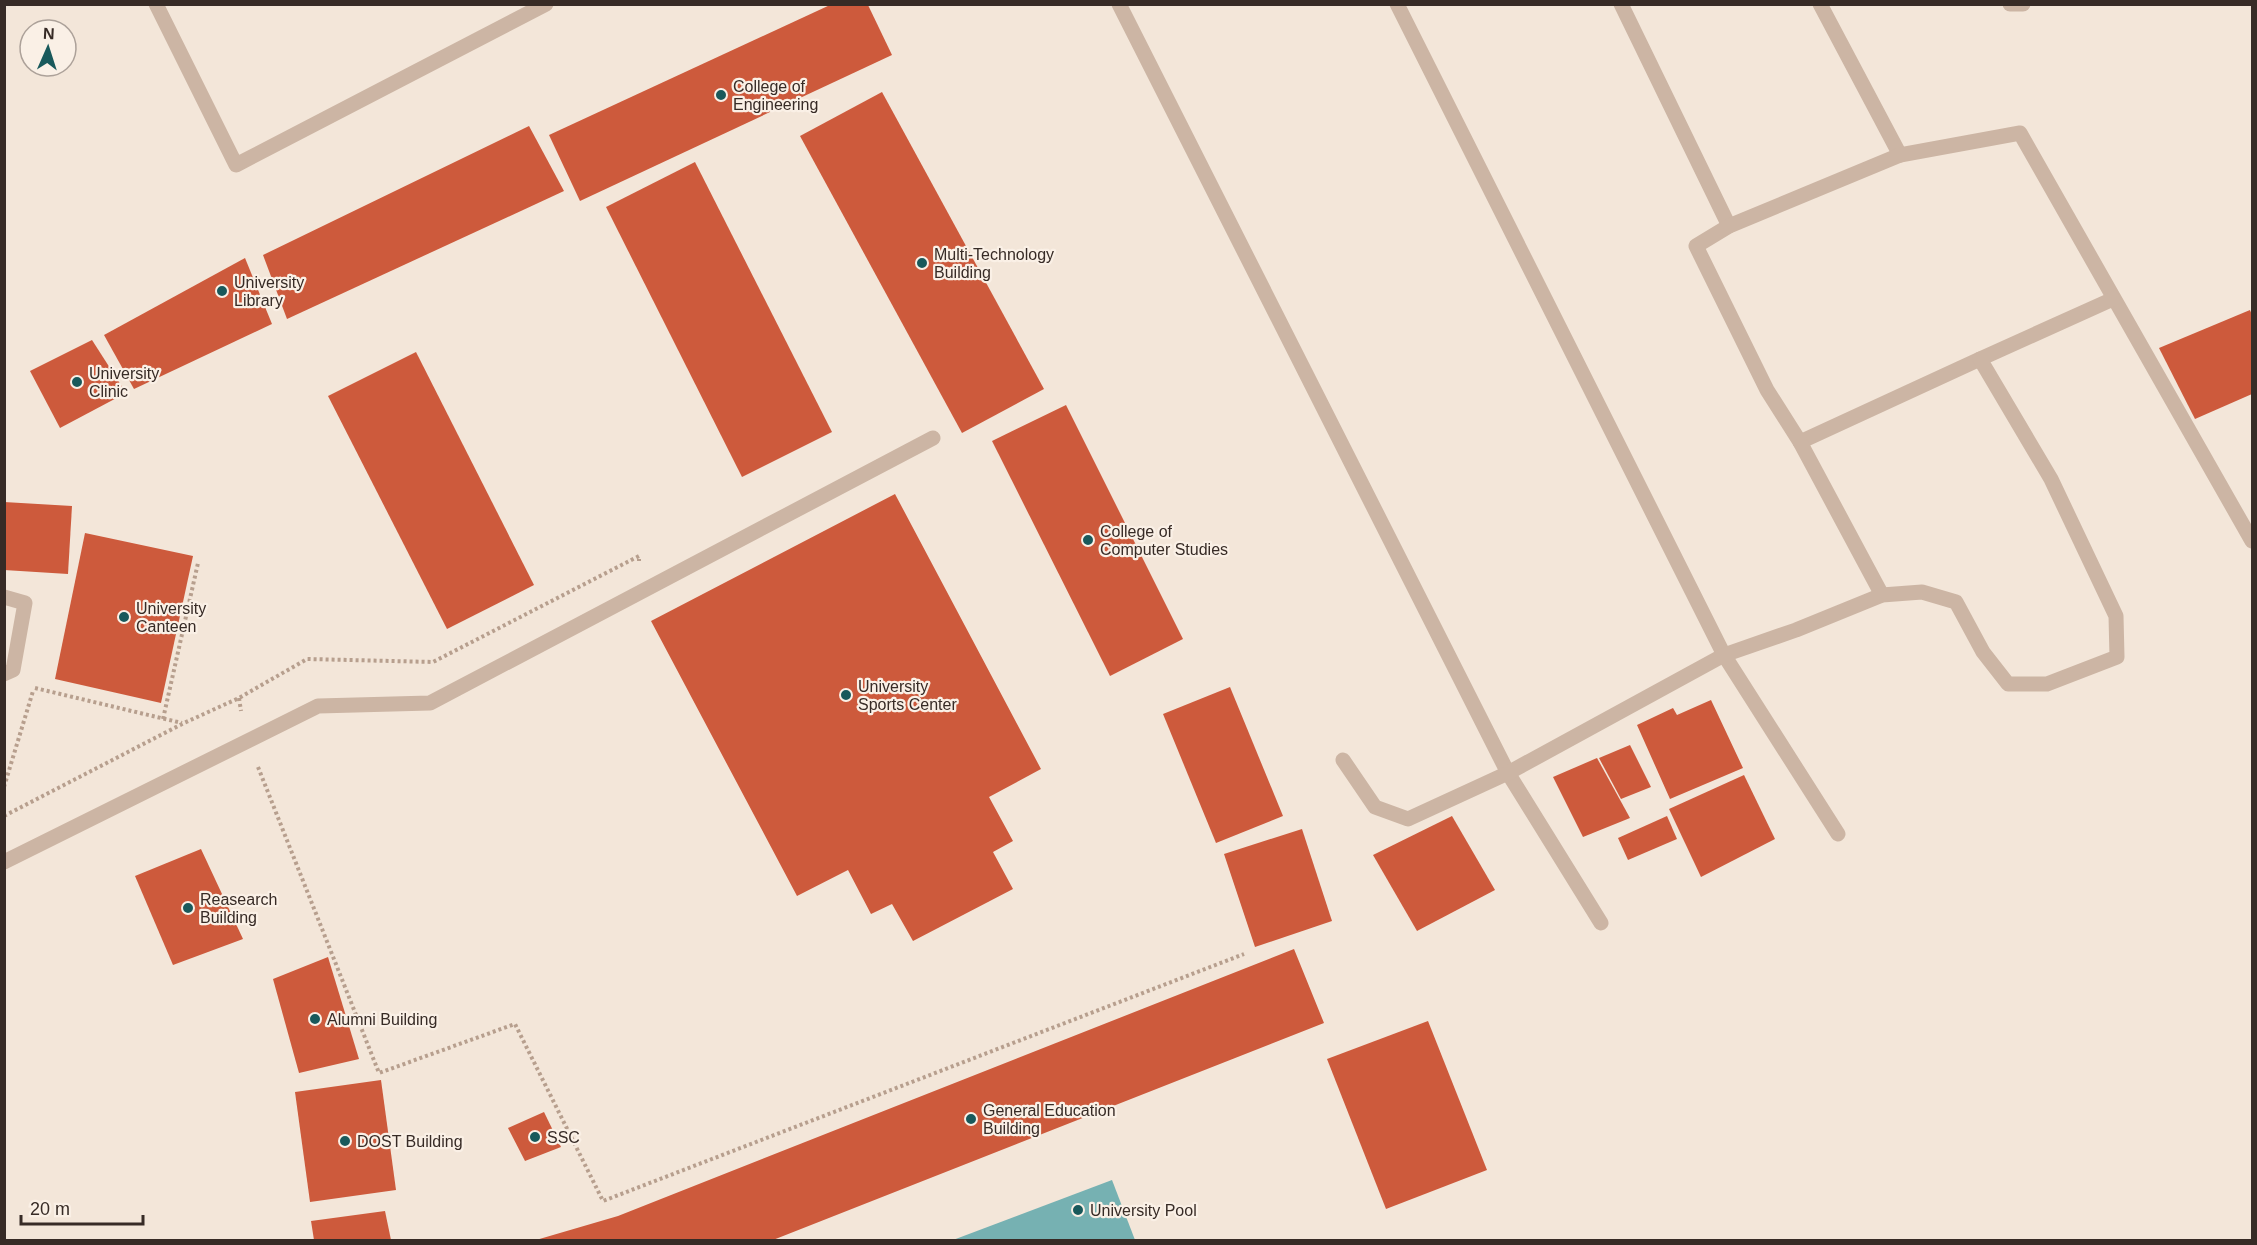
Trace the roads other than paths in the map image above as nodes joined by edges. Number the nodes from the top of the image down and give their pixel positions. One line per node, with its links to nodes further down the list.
1 (156, 4): 2 (street)
2 (546, 4)
3 (1119, 4): 21 (street)
4 (1397, 4): 18 (street)
5 (1621, 4): 10 (street)
6 (1820, 4): 9 (street)
7 (2010, 4): 8 (street)
8 (2023, 4)
9 (1900, 155): 10 (street); 11 (street)
10 (1729, 226): 14 (street)
11 (2114, 299): 12 (street); 15 (street)
12 (1980, 359): 14 (street); 16 (street)
13 (933, 438): 23 (street)
14 (1800, 442): 16 (street)
15 (2253, 541)
16 (1882, 595): 18 (street)
17 (4, 597): 19 (street)
18 (1724, 655): 21 (street); 22 (street)
19 (4, 674)
20 (1343, 760): 21 (street)
21 (1508, 773): 24 (street)
22 (1838, 834)
23 (4, 862)
24 (1601, 923)

